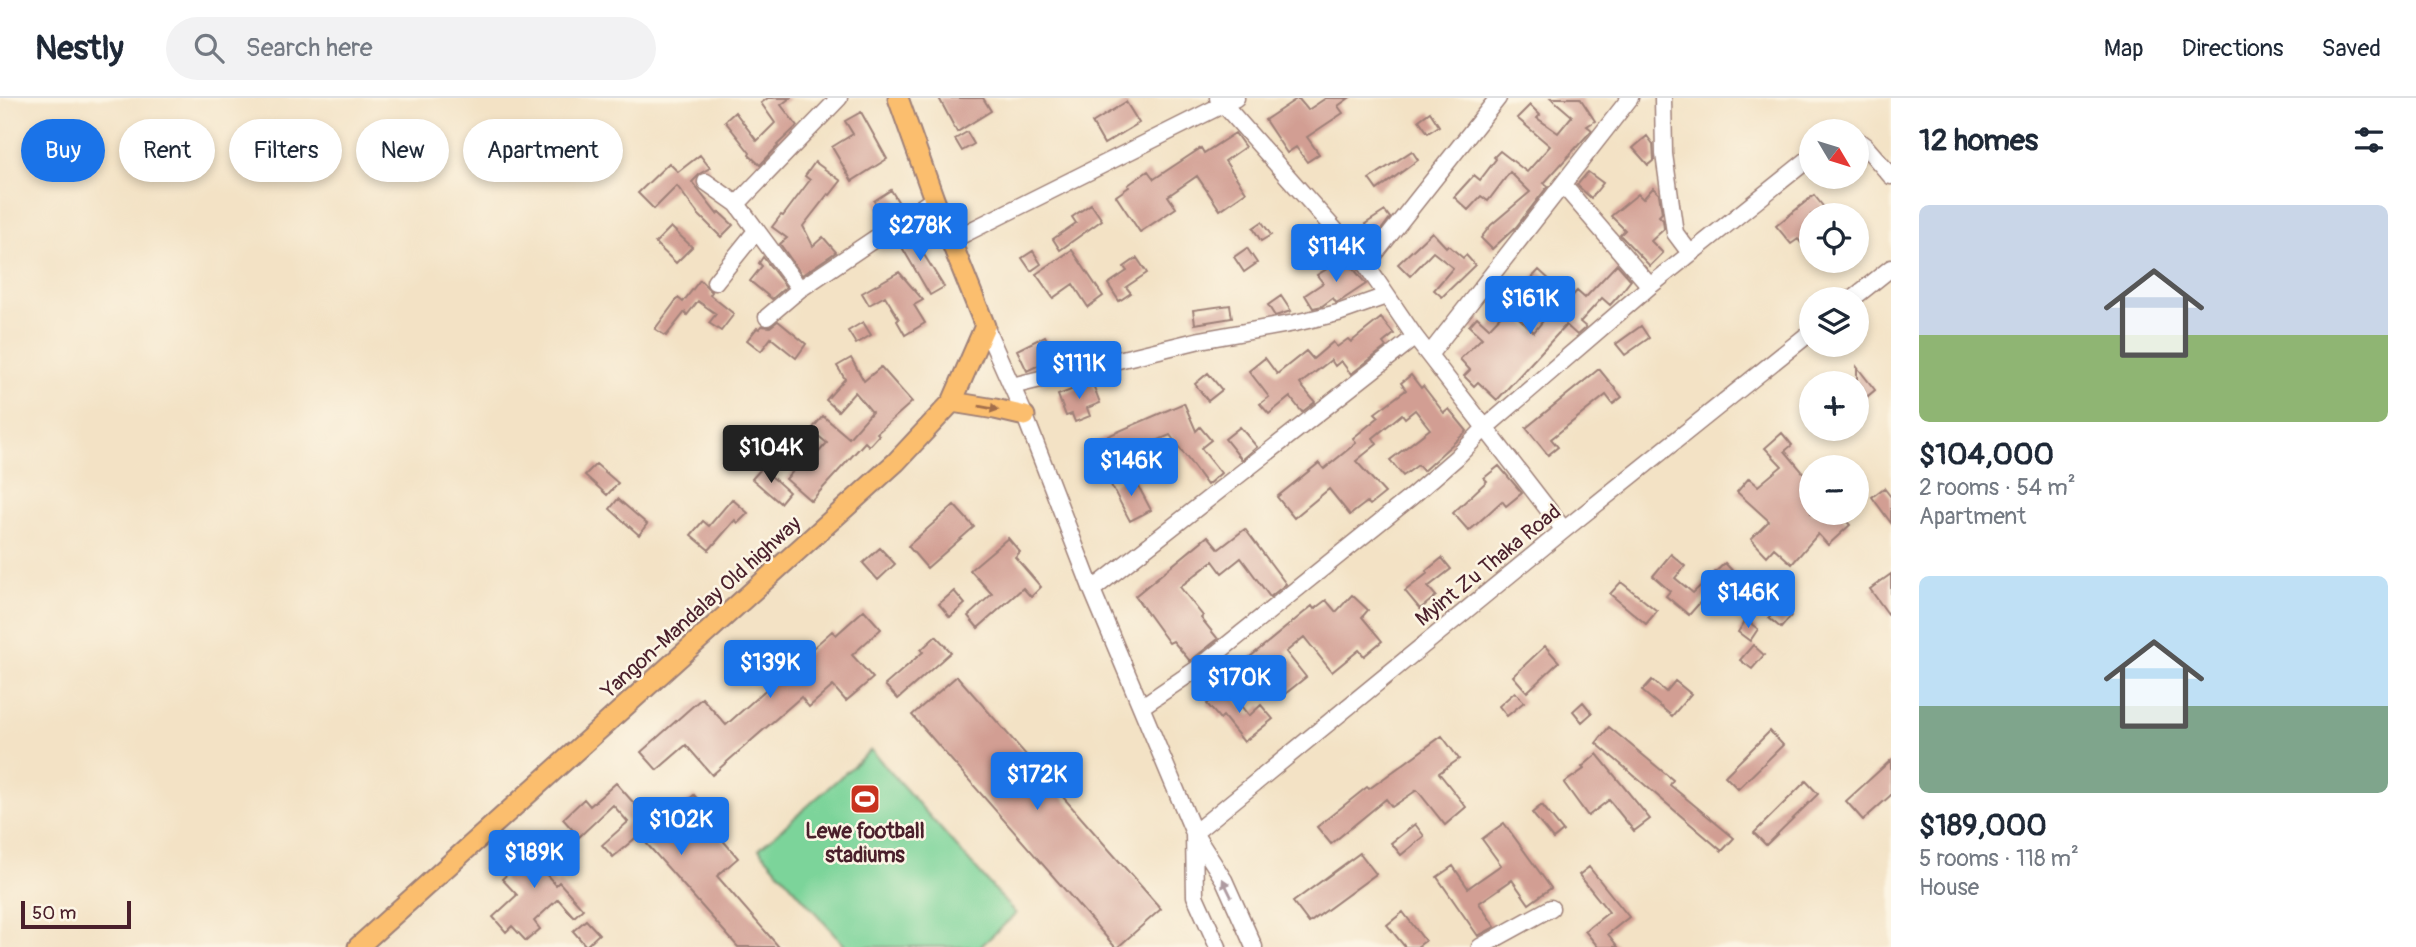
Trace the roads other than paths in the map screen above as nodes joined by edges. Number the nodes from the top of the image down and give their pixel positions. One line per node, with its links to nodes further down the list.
1 (839, 98): 13 (street)
2 (898, 98): 12 (main road)
3 (1497, 98): 17 (street)
4 (1630, 98): 11 (street)
5 (1663, 98): 16 (street)
6 (1227, 100): 15 (street); 17 (street)
7 (1869, 151): 9 (street)
8 (1799, 167): 16 (street)
9 (1891, 176)
10 (706, 182): 13 (street)
11 (1563, 186): 20 (street); 28 (street)
12 (934, 199): 15 (main road); 22 (street)
13 (737, 204): 14 (street)
14 (756, 231): 19 (street); 22 (street)
15 (950, 241): 25 (main road)
16 (1690, 253): 20 (street)
17 (1366, 265): 23 (street)
18 (1891, 268): 21 (street)
19 (715, 282)
20 (1650, 286): 32 (street)
21 (1867, 287)
22 (800, 289): 24 (street)
23 (1386, 296): 26 (street); 29 (street)
24 (766, 317)
25 (985, 326): 29 (street); 30 (main road, Yangon-Mandalay Old highway)
26 (1415, 337): 28 (street); 34 (street)
27 (1799, 342): 33 (street, Myint Zu Thaka Road)
28 (1429, 355): 32 (street)
29 (1012, 386): 31 (street)
30 (952, 402): 31 (main road, one-way to 31); 38 (main road, Yangon-Mandalay Old highway)
31 (1025, 416): 34 (street)
32 (1485, 428): 33 (street); 35 (street)
33 (1564, 530): 36 (street, Myint Zu Thaka Road)
34 (1092, 590): 35 (street)
35 (1141, 707): 36 (street)
36 (1194, 833): 39 (street); 40 (street, one-way to 36)
37 (1551, 908): 41 (street)
38 (358, 947)
39 (1218, 947)
40 (1254, 947)
41 (1480, 947)

